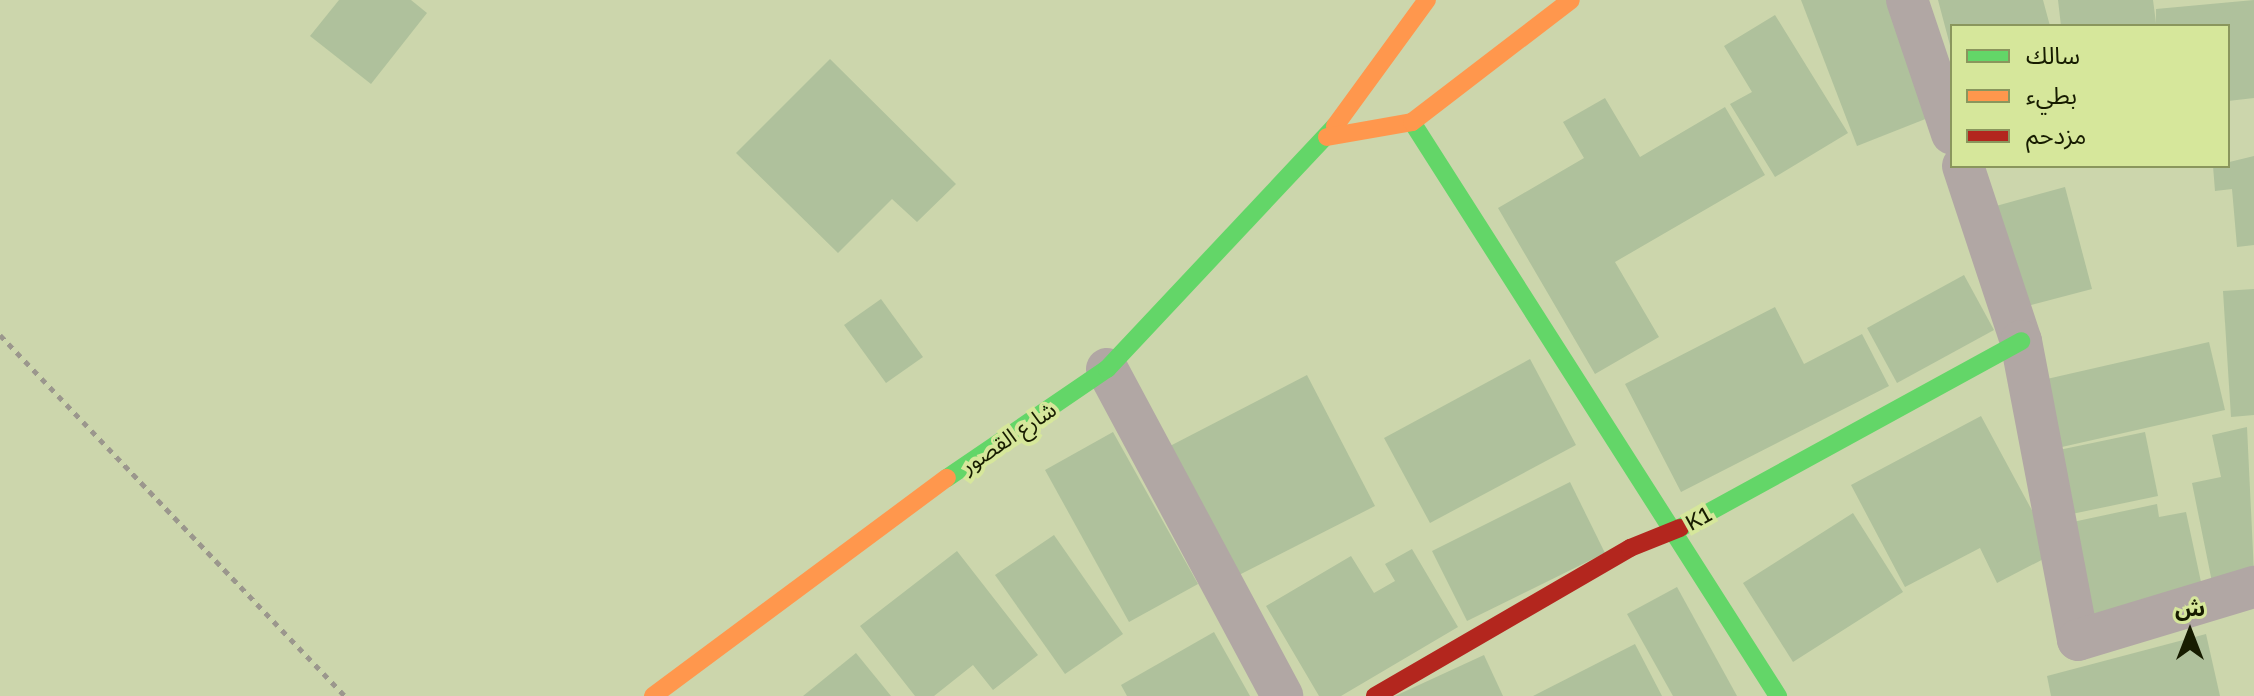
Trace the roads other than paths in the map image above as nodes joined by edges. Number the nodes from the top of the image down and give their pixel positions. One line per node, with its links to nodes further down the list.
1 (1427, 0): 6 (street, شارع القصور)
2 (1571, 0): 4 (street)
3 (1907, 0): 5 (street)
4 (1412, 122): 6 (street); 10 (street)
5 (1950, 128)
6 (1327, 137): 9 (street, شارع القصور)
7 (1964, 168): 8 (street)
8 (2021, 341): 10 (street, K1); 11 (street)
9 (1107, 369): 12 (street, شارع القصور); 13 (street)
10 (1671, 533): 14 (street, K1); 15 (street)
11 (2254, 587)
12 (653, 696)
13 (1282, 696)
14 (1375, 696)
15 (1778, 696)

